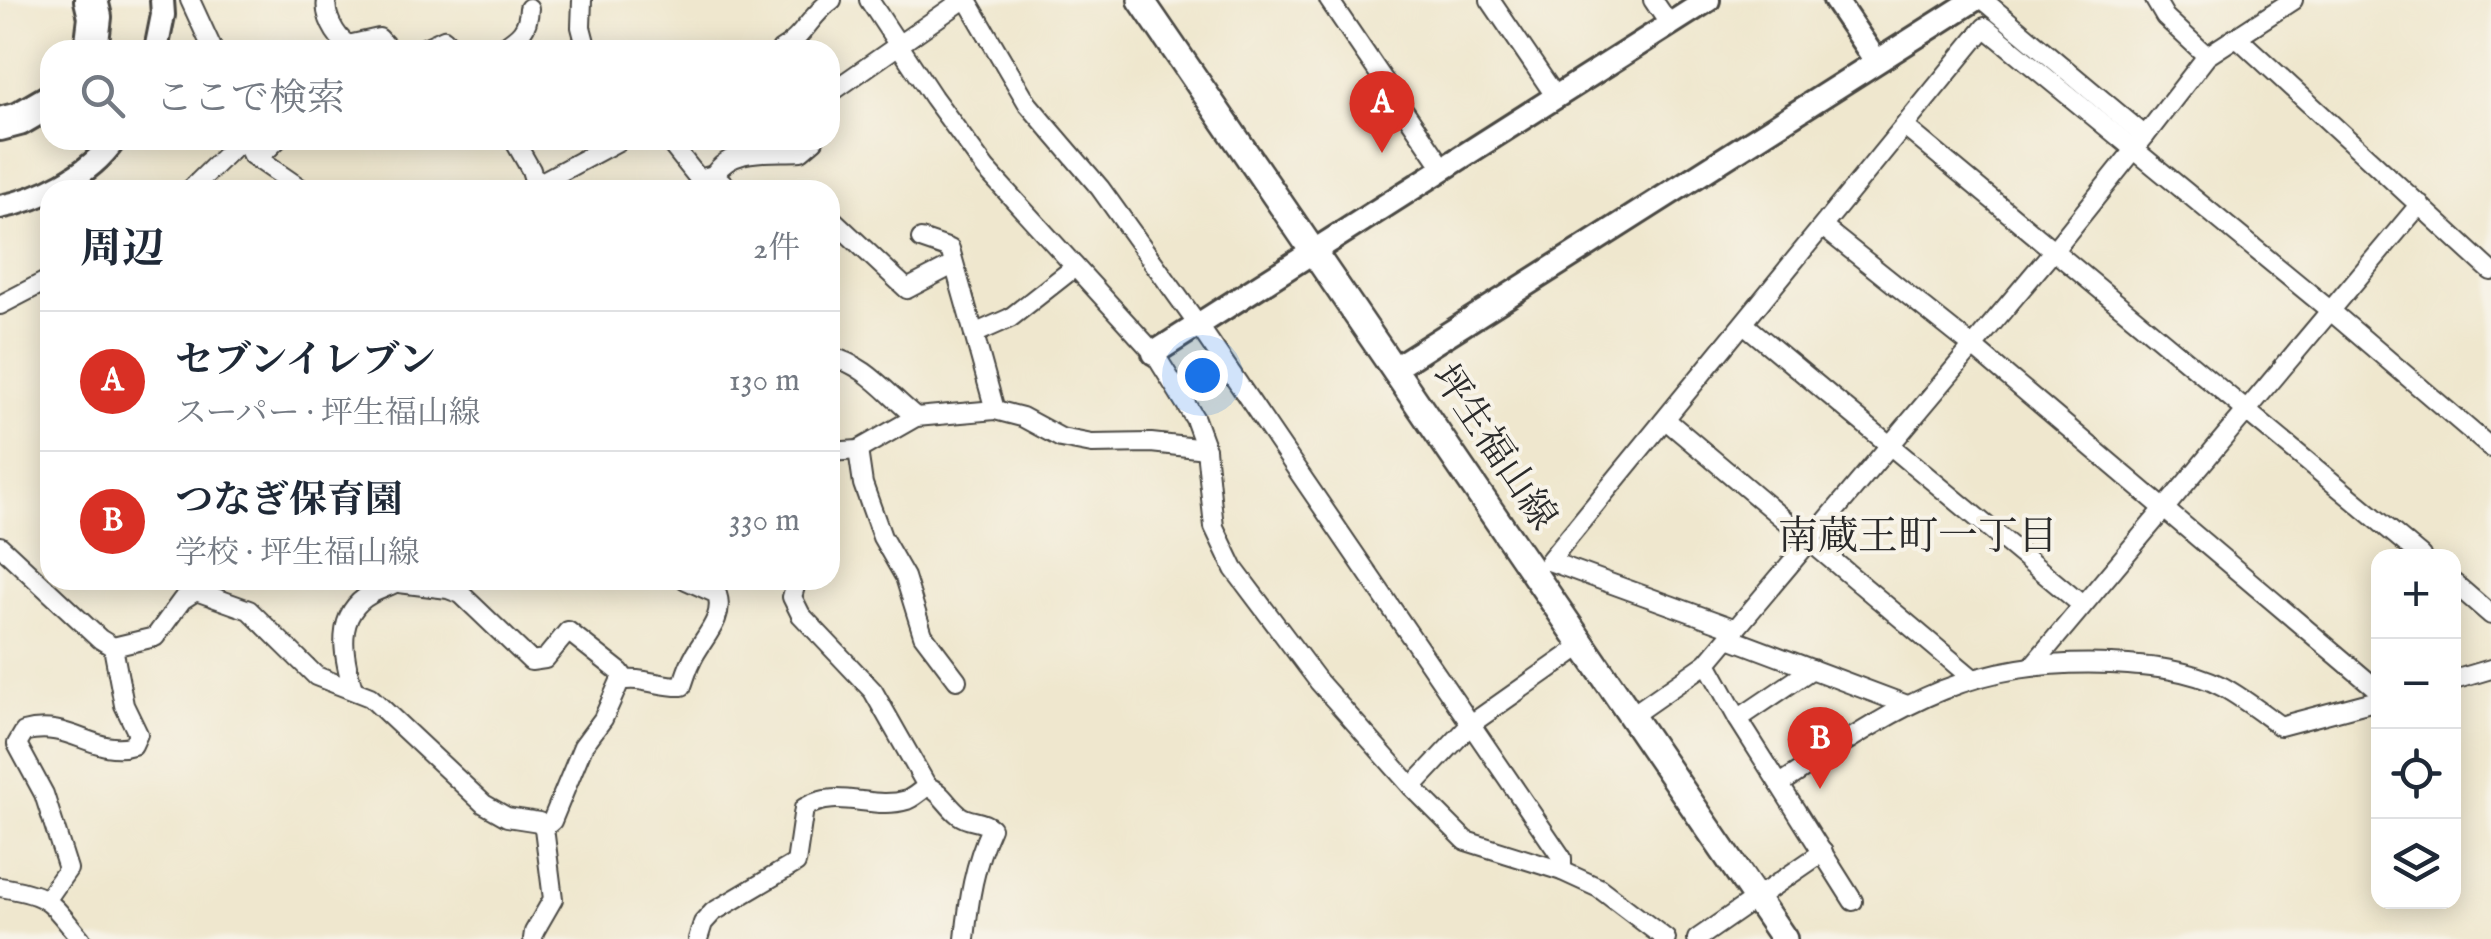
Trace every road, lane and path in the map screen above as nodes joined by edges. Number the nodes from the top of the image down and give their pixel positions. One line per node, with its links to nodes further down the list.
1 (92, 0): 23 (highway)
2 (107, 0): 24 (highway)
3 (162, 0): 25 (street)
4 (190, 0): 26 (street)
5 (327, 0): 27 (street)
6 (582, 0): 29 (street)
7 (832, 0): 30 (street)
8 (869, 0): 31 (street)
9 (965, 0): 31 (street); 72 (street)
10 (1141, 0): 64 (main road, 坪生福山線)
11 (1329, 0): 49 (street)
12 (1490, 0): 35 (street)
13 (1653, 0): 21 (street)
14 (1708, 0): 21 (street)
15 (1836, 0): 33 (street)
16 (1974, 0): 33 (street)
17 (1983, 0): 41 (street)
18 (2154, 0): 32 (street)
19 (2293, 0): 22 (street)
20 (530, 3): 28 (street)
21 (1670, 25): 35 (street)
22 (2238, 38): 32 (street); 58 (street)
23 (92, 40)
24 (107, 40)
25 (158, 40)
26 (208, 40)
27 (341, 40)
28 (514, 40)
29 (584, 40)
30 (795, 40)
31 (899, 44): 34 (street); 66 (street)
32 (2207, 56): 41 (street)
33 (1876, 61): 77 (street)
34 (840, 87)
35 (1556, 97): 49 (street)
36 (40, 107): 37 (highway)
37 (0, 124)
38 (40, 125): 40 (highway)
39 (1905, 126): 41 (street); 61 (street); 63 (street)
40 (0, 140)
41 (2140, 143): 63 (street); 70 (street)
42 (107, 150): 51 (street)
43 (240, 150): 52 (street)
44 (252, 150): 53 (street)
45 (519, 150): 54 (street)
46 (602, 150): 55 (street)
47 (676, 150): 50 (street)
48 (802, 150): 50 (street)
49 (1444, 169): 64 (street)
50 (714, 176): 56 (street)
51 (68, 180)
52 (202, 180)
53 (290, 180)
54 (532, 180)
55 (550, 180)
56 (719, 180)
57 (40, 195): 59 (street)
58 (2420, 204): 67 (street); 70 (street)
59 (0, 207)
60 (840, 226): 65 (street)
61 (1824, 228): 71 (street); 74 (street)
62 (921, 239): 65 (street)
63 (2054, 250): 74 (street); 79 (street)
64 (1314, 253): 72 (street); 77 (main road, 坪生福山線)
65 (952, 265): 73 (street)
66 (1075, 267): 73 (street); 75 (street)
67 (2491, 271)
68 (40, 284): 69 (street)
69 (0, 306)
70 (2332, 312): 79 (street); 83 (street)
71 (1744, 324): 81 (street); 82 (street)
72 (1198, 326): 75 (street); 119 (street)
73 (974, 334): 78 (street)
74 (1972, 346): 82 (street); 87 (street)
75 (1154, 353): 84 (street)
76 (840, 359): 80 (street)
77 (1393, 368): 103 (main road, 坪生福山線)
78 (995, 410): 80 (street); 84 (street)
79 (2248, 411): 87 (street); 90 (street)
80 (916, 416): 85 (street)
81 (1666, 420): 88 (street); 102 (street)
82 (1890, 444): 88 (street); 100 (street)
83 (2491, 448)
84 (1206, 449): 122 (street)
85 (858, 450): 86 (street); 112 (street)
86 (840, 451)
87 (2163, 510): 100 (street); 113 (street)
88 (1808, 540): 102 (street); 109 (street)
89 (0, 546): 91 (street)
90 (2413, 549)
91 (40, 583)
92 (48, 590): 104 (street)
93 (193, 590): 104 (street)
94 (209, 590): 114 (street)
95 (380, 590): 114 (street)
96 (451, 590): 111 (street)
97 (710, 590): 111 (street)
98 (794, 590): 121 (street)
99 (2461, 590): 101 (street)
100 (2082, 605): 106 (street)
101 (2491, 615)
102 (1732, 634): 105 (street); 108 (street)
103 (1583, 645): 117 (main road, 坪生福山線); 119 (street)
104 (113, 646): 128 (street)
105 (1707, 663): 117 (street); 118 (street)
106 (2034, 665): 109 (street); 115 (street)
107 (2491, 669): 110 (street)
108 (1812, 670): 116 (street); 118 (street)
109 (1972, 678): 116 (street)
110 (2461, 678)
111 (625, 679): 123 (street)
112 (957, 680)
113 (2371, 684)
114 (353, 690): 123 (street)
115 (2371, 702)
116 (1907, 705): 120 (street)
117 (1632, 716): 127 (main road, 坪生福山線)
118 (1738, 718): 120 (street)
119 (1471, 724): 122 (street); 125 (street)
120 (1780, 784): 124 (street)
121 (927, 786): 132 (street); 133 (street)
122 (1412, 787): 125 (street)
123 (544, 828): 131 (street)
124 (1823, 852): 127 (street); 129 (street)
125 (1562, 871): 134 (street)
126 (0, 888): 128 (street)
127 (1756, 898): 135 (street); 136 (main road, 坪生福山線)
128 (47, 899): 130 (street)
129 (1853, 901)
130 (81, 939)
131 (533, 939)
132 (698, 939)
133 (965, 939)
134 (1666, 939)
135 (1697, 939)
136 (1784, 939)

